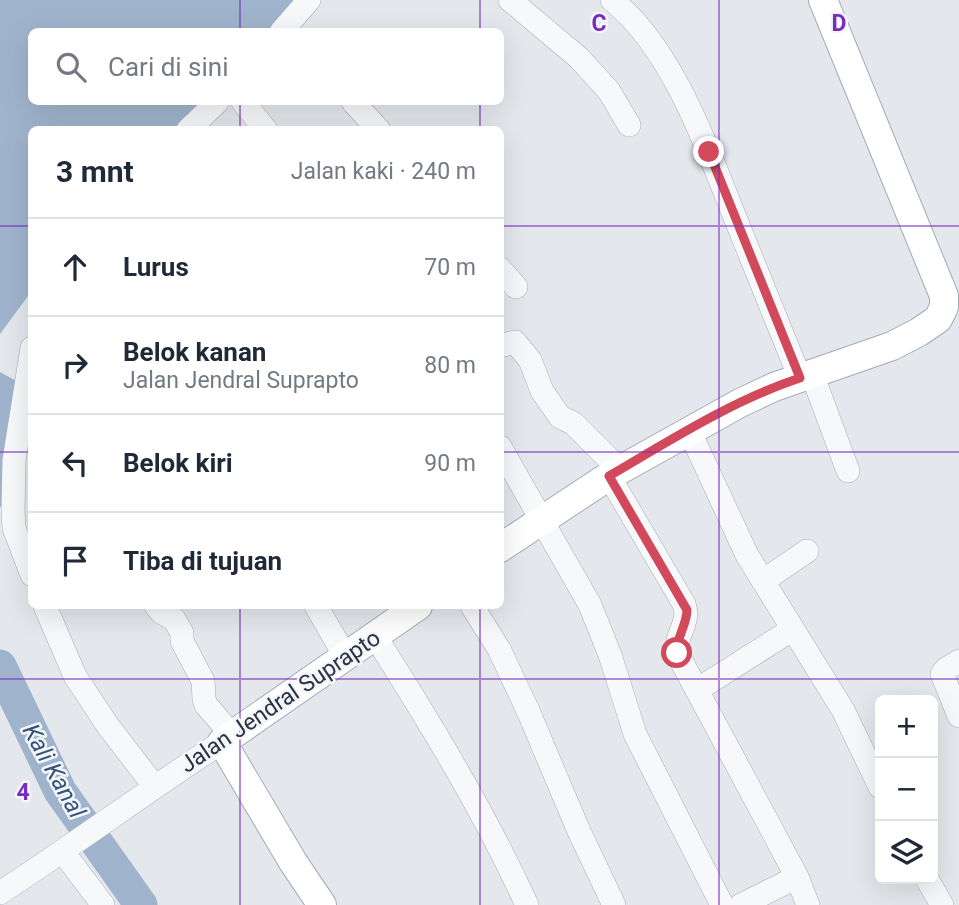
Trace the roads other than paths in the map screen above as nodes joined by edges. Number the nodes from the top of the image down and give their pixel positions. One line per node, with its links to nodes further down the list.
1 (309, 0): 5 (street)
2 (510, 0): 9 (street)
3 (612, 0): 18 (street)
4 (823, 0): 15 (main road)
5 (284, 28)
6 (214, 105): 10 (street)
7 (245, 105): 11 (street)
8 (355, 105): 12 (street)
9 (629, 125)
10 (193, 126)
11 (263, 126)
12 (375, 126)
13 (504, 274): 14 (street)
14 (516, 287)
15 (948, 319): 18 (main road)
16 (504, 345): 22 (street)
17 (28, 374): 23 (street)
18 (806, 376): 19 (main road); 21 (street)
19 (689, 430): 22 (main road); 28 (street)
20 (504, 454): 24 (street)
21 (848, 471)
22 (614, 473): 24 (main road); 38 (street)
23 (23, 488): 27 (street)
24 (543, 520): 25 (main road); 51 (street)
25 (504, 545)
26 (807, 551): 28 (street)
27 (28, 565)
28 (763, 581): 34 (street)
29 (46, 609): 42 (street)
30 (158, 609): 40 (street)
31 (318, 609): 36 (street)
32 (414, 609): 35 (main road, Jalan Jendral Suprapto)
33 (474, 609): 50 (street)
34 (793, 629): 38 (street); 41 (street)
35 (375, 636): 36 (main road, Jalan Jendral Suprapto); 49 (street)
36 (345, 656): 40 (main road, Jalan Jendral Suprapto)
37 (959, 661): 39 (street)
38 (697, 690): 44 (street)
39 (959, 716)
40 (227, 739): 42 (street, Jalan Jendral Suprapto); 48 (main road)
41 (875, 776)
42 (148, 792): 43 (street, Jalan Jendral Suprapto)
43 (71, 847): 46 (street, Jalan Jendral Suprapto); 47 (street)
44 (797, 877): 52 (street); 53 (street)
45 (930, 884): 54 (street)
46 (0, 893)
47 (103, 905)
48 (322, 905)
49 (527, 905)
50 (614, 905)
51 (722, 905)
52 (741, 905)
53 (808, 905)
54 (942, 905)

